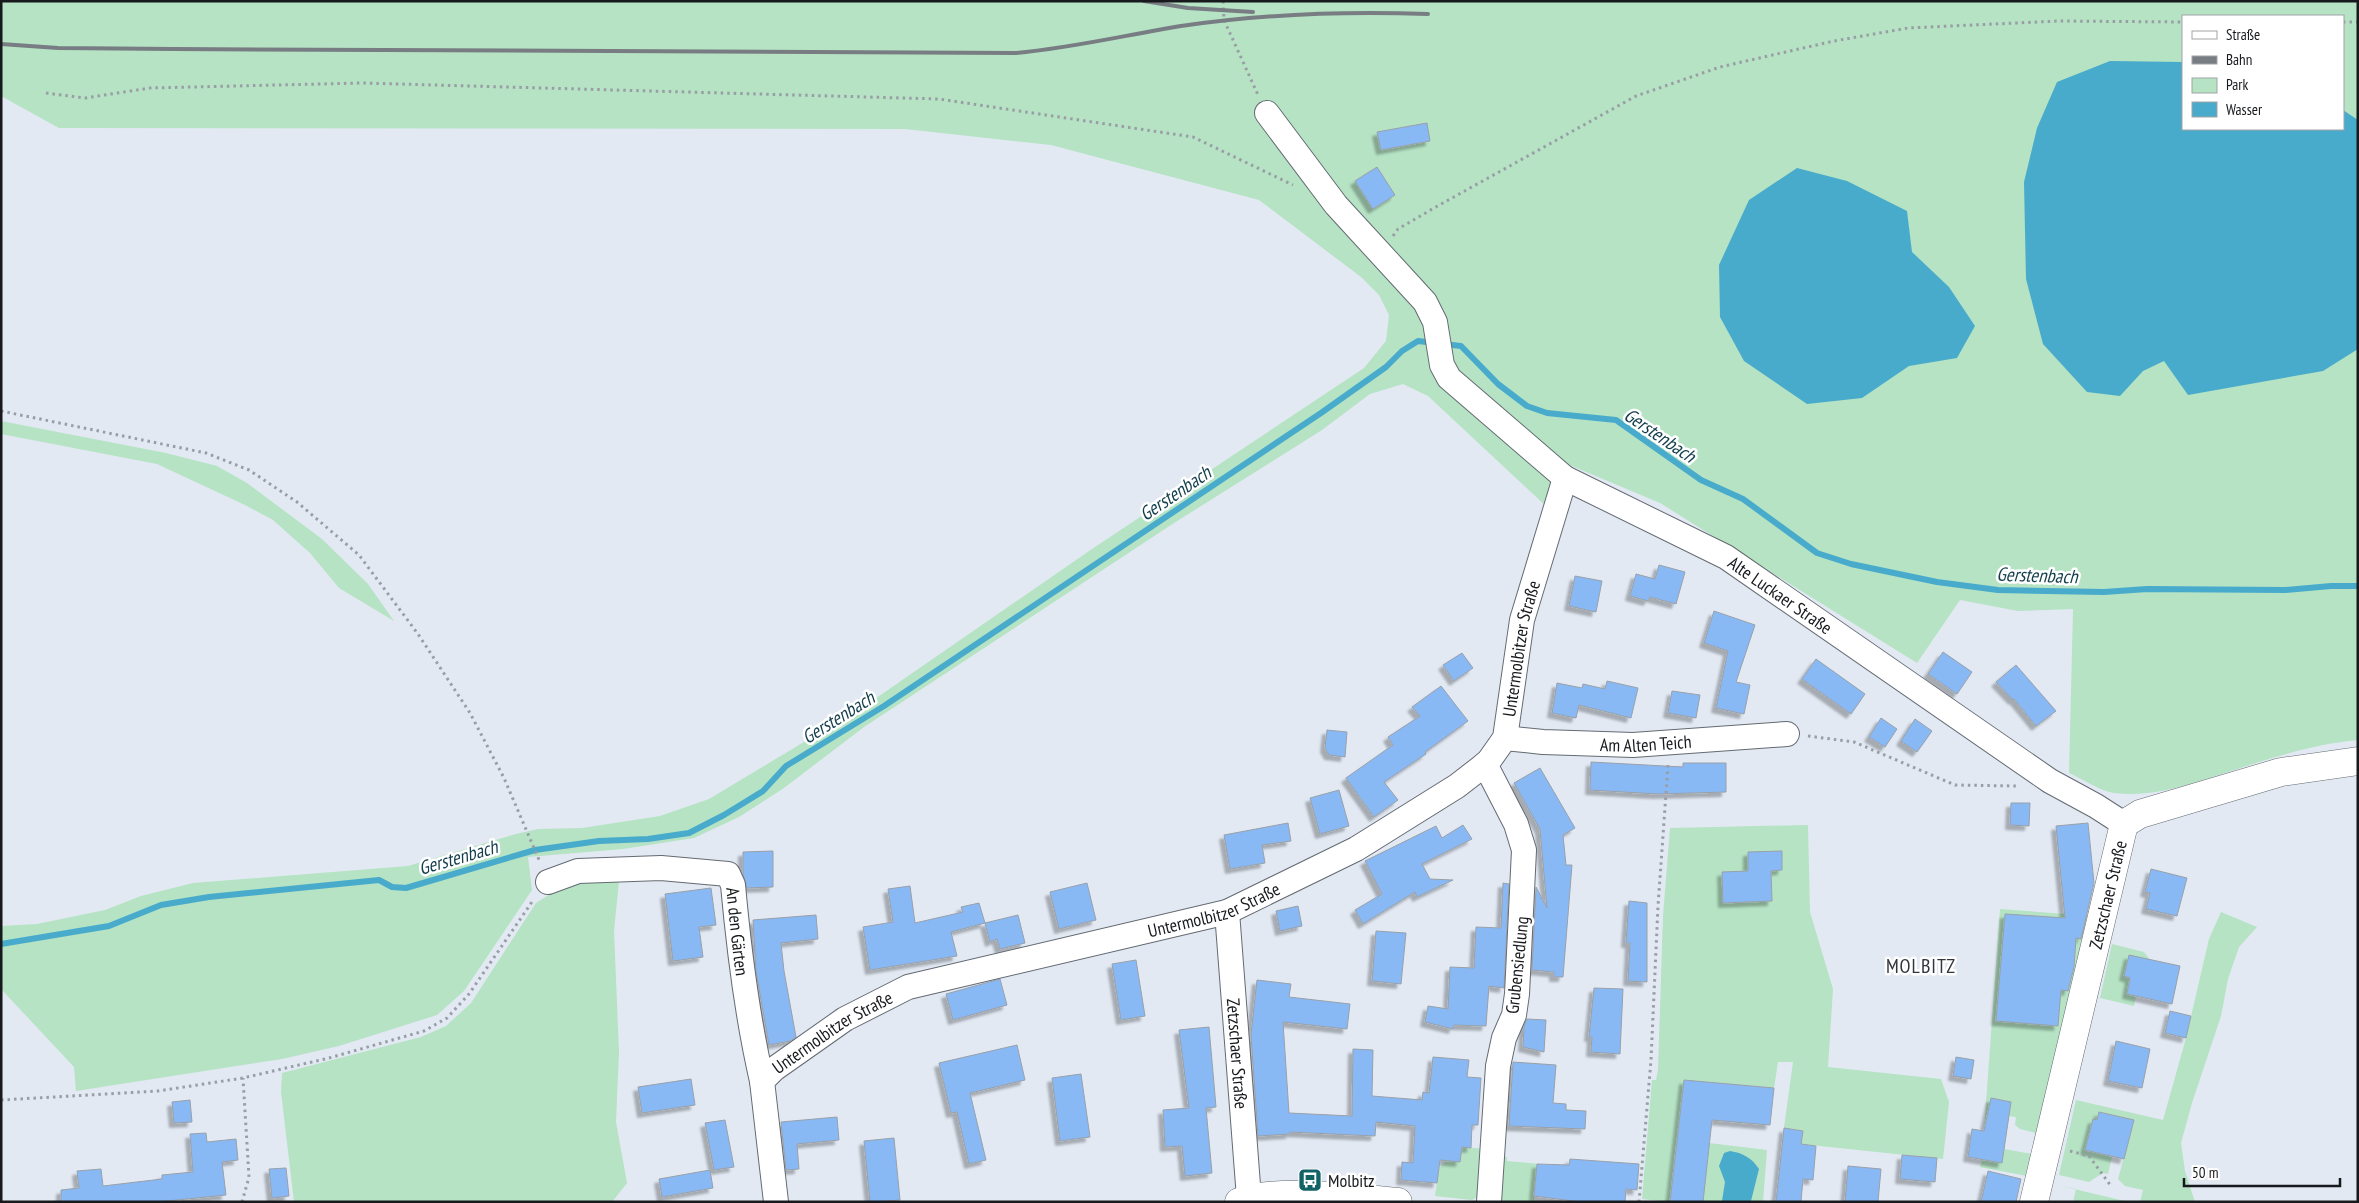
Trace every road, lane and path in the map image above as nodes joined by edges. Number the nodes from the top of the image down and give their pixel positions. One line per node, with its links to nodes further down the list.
1 (1223, 1): 6 (path)
2 (2182, 22): 8 (path)
3 (2344, 22): 4 (path)
4 (2358, 22)
5 (46, 93): 7 (path)
6 (1267, 113): 8 (street)
7 (1300, 188)
8 (1380, 255): 10 (street, Alte Luckaer Straße)
9 (1, 411): 18 (path)
10 (1565, 478): 12 (street, Untermolbitzer Straße); 16 (street, Alte Luckaer Straße)
11 (1787, 734): 13 (street, Am Alten Teich); 16 (path)
12 (1505, 738): 13 (street, Am Alten Teich); 15 (street, Untermolbitzer Straße)
13 (1666, 742): 30 (path)
14 (2358, 761): 17 (street, Zetzschaer Straße)
15 (1485, 764): 19 (street, Untermolbitzer Straße); 29 (street, Grubensiedlung)
16 (2050, 781): 17 (street, Alte Luckaer Straße)
17 (2124, 824): 23 (street, Zetzschaer Straße)
18 (544, 873): 20 (path); 21 (street, An den Gärten)
19 (1227, 912): 21 (street, Untermolbitzer Straße); 25 (street, Zetzschaer Straße)
20 (243, 1078): 22 (path); 26 (path)
21 (762, 1081): 27 (street, Untermolbitzer Straße)
22 (1, 1100)
23 (2047, 1146): 24 (path); 31 (street, Zetzschaer Straße)
24 (2111, 1186)
25 (1244, 1200): 28 (street, Zetzschaer Straße)
26 (242, 1202)
27 (776, 1202)
28 (1398, 1202)
29 (1489, 1202)
30 (1639, 1202)
31 (2034, 1202)

